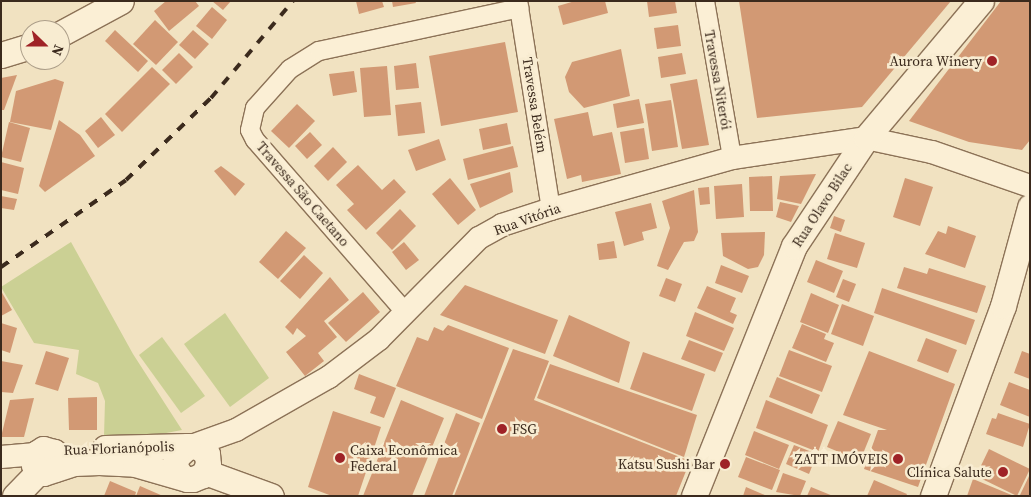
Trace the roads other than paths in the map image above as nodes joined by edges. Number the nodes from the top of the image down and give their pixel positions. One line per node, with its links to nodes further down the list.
1 (121, 1): 5 (main road)
2 (705, 1): 9 (street, Travessa Niterói)
3 (981, 1): 8 (main road, Rua Olavo Bilac)
4 (519, 5): 12 (street, Travessa Belém); 13 (street, Travessa São Caetano)
5 (70, 29)
6 (20, 49): 7 (main road)
7 (1, 56)
8 (866, 138): 9 (street, Rua Vitória); 10 (street); 20 (main road, Rua Olavo Bilac)
9 (732, 158): 12 (street, Rua Vitória)
10 (1030, 186)
11 (1030, 206): 21 (main road)
12 (551, 209): 13 (street, Rua Vitória)
13 (406, 313): 14 (street, Rua Vitória)
14 (191, 445): 16 (main road, Rua Florianópolis); 17 (main road)
15 (1, 456): 16 (street, Rua Florianópolis)
16 (45, 461): 17 (main road, Rua Florianópolis); 18 (main road)
17 (194, 474): 19 (main road, Rua Florianópolis)
18 (15, 496)
19 (271, 496)
20 (694, 496)
21 (933, 496)

